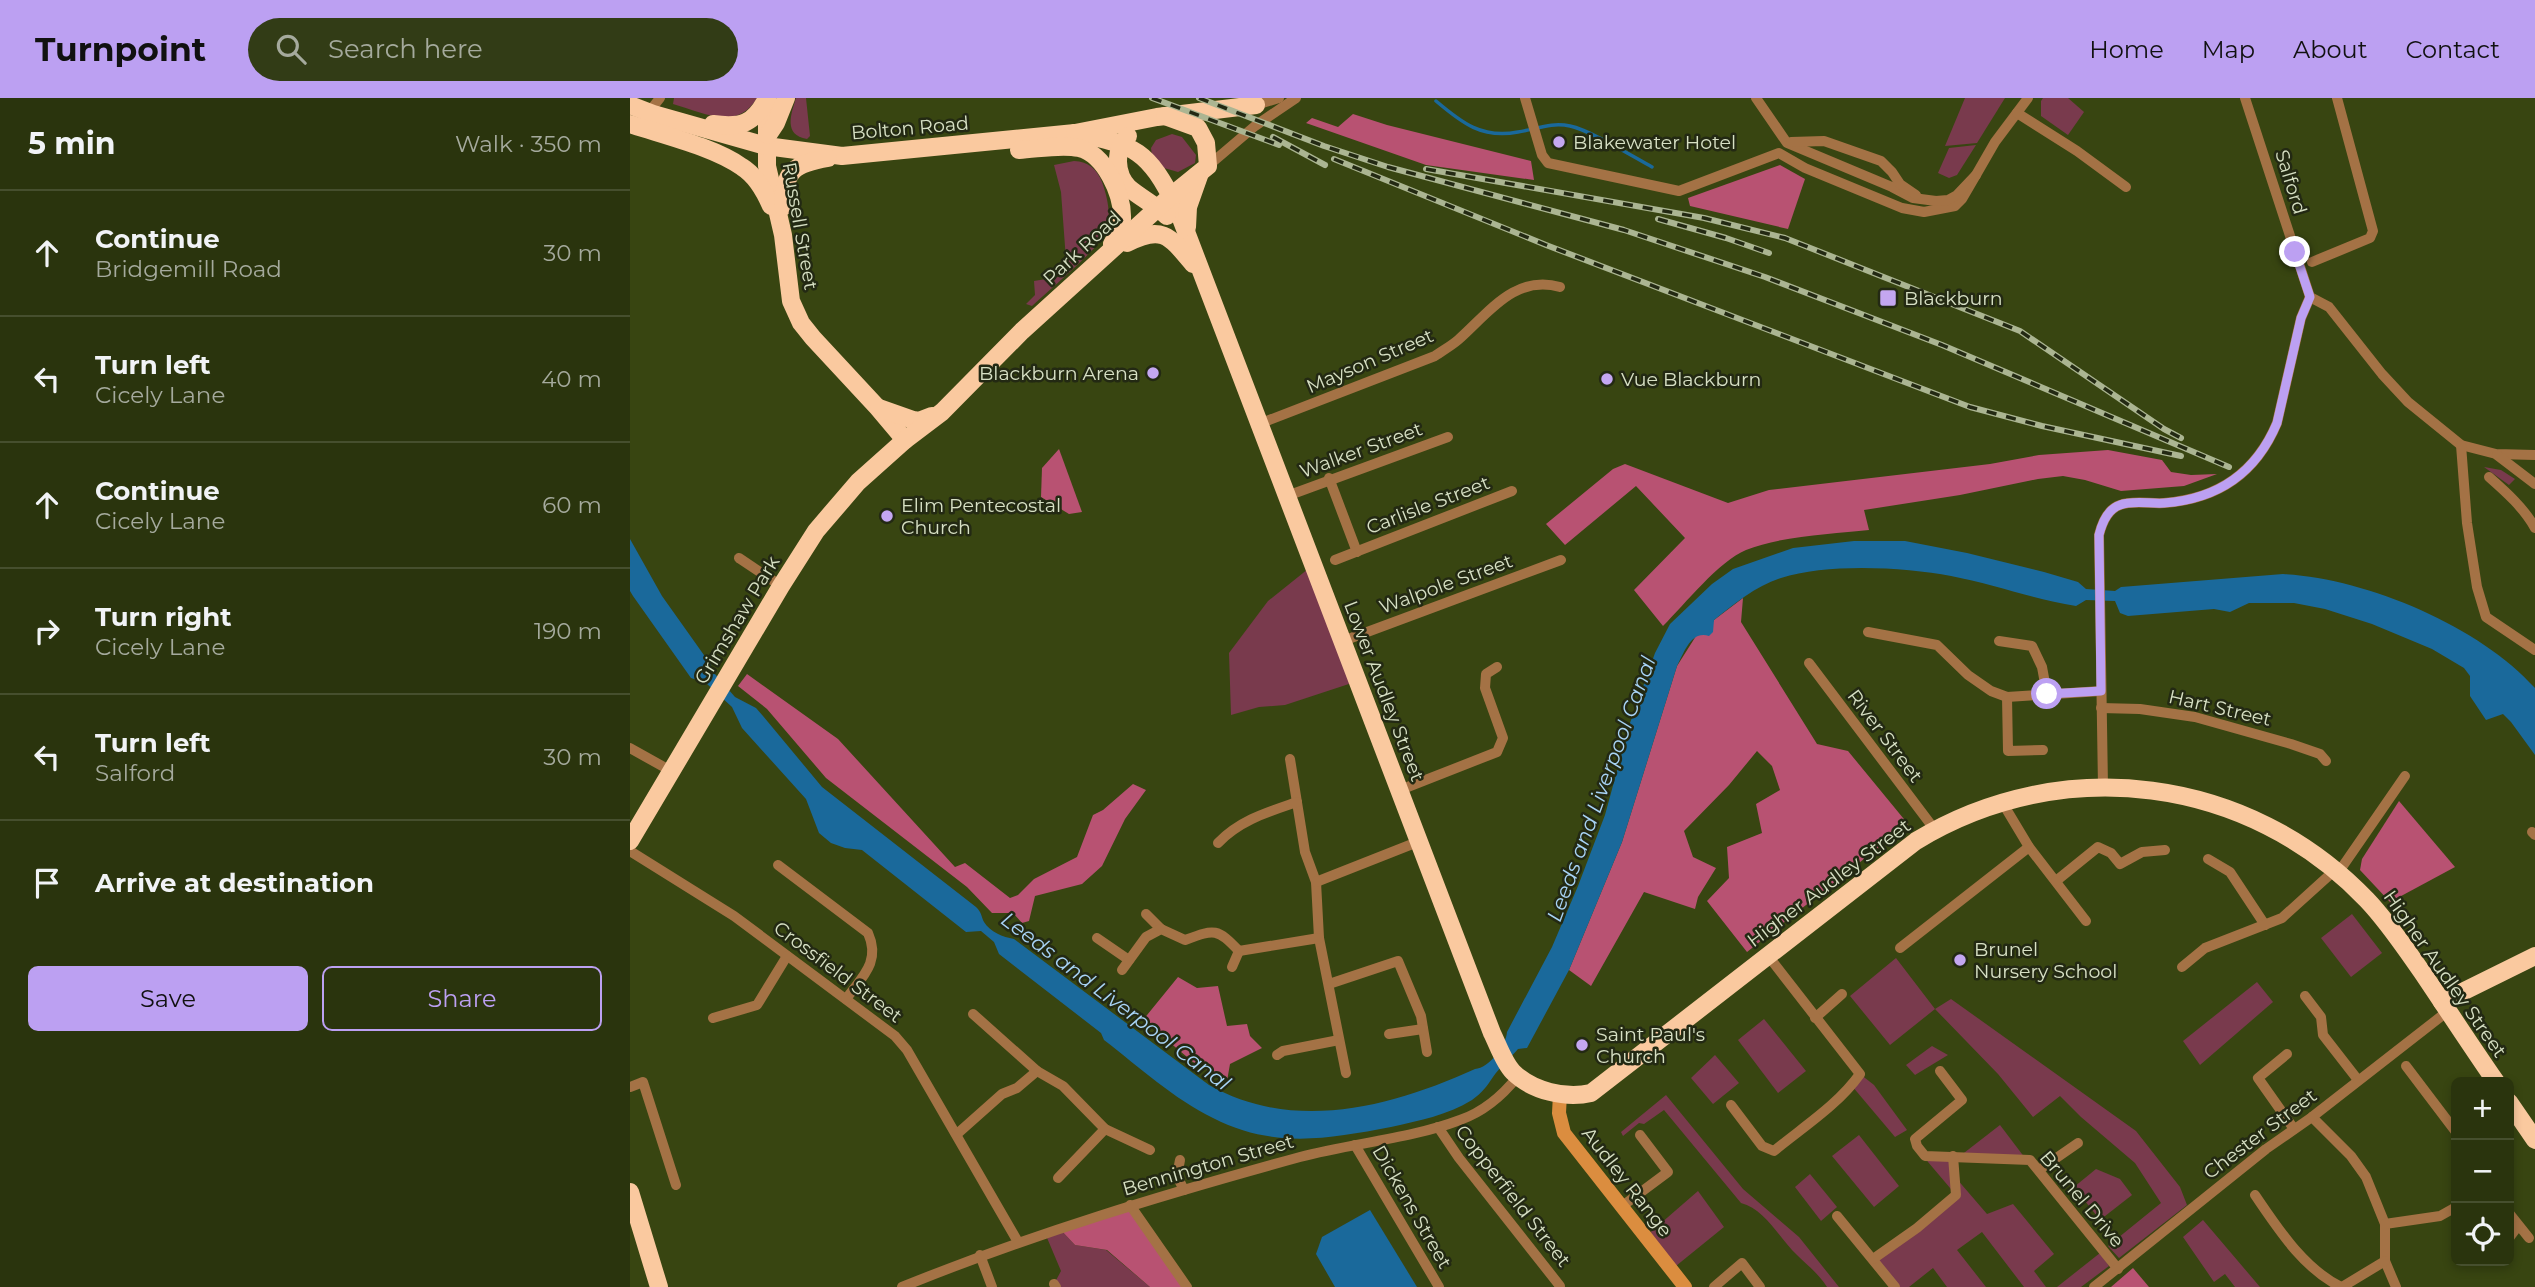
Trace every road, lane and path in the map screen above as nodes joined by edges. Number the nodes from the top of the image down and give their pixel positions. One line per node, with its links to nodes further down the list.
1 (767, 98): 15 (highway); 19 (highway, Russell Street)
2 (786, 98): 19 (highway); 23 (highway)
3 (1279, 98): 10 (street)
4 (1296, 98): 17 (street, Park Road)
5 (1525, 98): 27 (street)
6 (1756, 98): 22 (street)
7 (2028, 98): 13 (street)
8 (2245, 98): 37 (street, Salford)
9 (2337, 98): 34 (street)
10 (1252, 102): 14 (highway); 17 (street)
11 (630, 105): 12 (highway, Bolton Road)
12 (654, 105): 15 (highway, Bolton Road)
13 (2017, 113): 27 (street); 28 (street)
14 (1161, 117): 18 (highway); 21 (highway); 26 (highway)
15 (675, 120): 19 (highway, Bolton Road)
16 (630, 124): 24 (highway)
17 (1255, 126): 26 (street, Park Road)
18 (1075, 133): 20 (highway, Bolton Road); 21 (highway)
19 (762, 142): 23 (highway, Bolton Road); 24 (highway); 31 (highway, Russell Street)
20 (973, 143): 25 (highway, Bolton Road); 33 (highway)
21 (1120, 143): 30 (highway); 30 (highway)
22 (1787, 143): 29 (street); 29 (street)
23 (796, 150): 25 (highway, Bolton Road)
24 (717, 154): 31 (highway)
25 (842, 156): 31 (highway)
26 (1204, 169): 30 (highway, Park Road); 32 (highway)
27 (1976, 176): 29 (street)
28 (2126, 187)
29 (1921, 200)
30 (1164, 202): 32 (highway); 33 (highway, Park Road)
31 (783, 235): 38 (highway, Russell Street)
32 (1189, 243): 35 (highway, Lower Audley Street)
33 (1108, 252): 35 (highway, Lower Audley Street); 39 (highway, Park Road)
34 (2312, 262)
35 (1201, 274): 40 (highway, Lower Audley Street)
36 (1560, 287): 40 (street, Mayson Street)
37 (2310, 297): 43 (street); 64 (street)
38 (878, 408): 39 (highway); 42 (highway, Russell Street)
39 (942, 412): 42 (highway, Park Road)
40 (1259, 424): 50 (highway, Lower Audley Street)
41 (1448, 437): 47 (street, Walker Street)
42 (905, 440): 57 (highway, Grimshaw Park)
43 (2460, 445): 44 (street); 61 (street)
44 (2496, 454): 45 (street); 48 (street)
45 (2535, 455)
46 (2489, 477): 51 (street)
47 (1329, 478): 50 (street, Walker Street); 53 (street, Carlisle Street)
48 (2535, 484)
49 (1512, 491): 53 (street, Carlisle Street)
50 (1287, 496): 59 (highway, Lower Audley Street)
51 (2532, 516): 52 (street)
52 (2535, 528)
53 (1357, 552): 56 (street, Carlisle Street)
54 (739, 558): 57 (street)
55 (1561, 559): 59 (street, Walpole Street)
56 (1335, 560)
57 (781, 586): 72 (highway, Grimshaw Park)
58 (1868, 632): 66 (street)
59 (1343, 641): 75 (highway, Lower Audley Street)
60 (1999, 641): 65 (street)
61 (2535, 650)
62 (1809, 663): 78 (street, River Street)
63 (1497, 667): 75 (street)
64 (2101, 691): 65 (street); 67 (street)
65 (2047, 694): 66 (street)
66 (2007, 697): 69 (street)
67 (2101, 708): 71 (street, Hart Street); 74 (street)
68 (630, 748): 72 (street)
69 (2043, 750)
70 (1290, 759): 77 (street)
71 (2326, 761)
72 (671, 771): 79 (highway, Grimshaw Park)
73 (2405, 776): 87 (street)
74 (2103, 787): 76 (highway, Higher Audley Street); 87 (highway, Higher Audley Street)
75 (1400, 790): 80 (highway, Lower Audley Street)
76 (2001, 801): 78 (highway, Higher Audley Street); 82 (street)
77 (1297, 802): 81 (street); 89 (street)
78 (1935, 830): 100 (highway, Higher Audley Street)
79 (630, 841)
80 (1420, 841): 89 (street); 124 (highway, Lower Audley Street)
81 (1218, 843)
82 (2029, 847): 88 (street); 96 (street)
83 (2165, 850): 88 (street)
84 (630, 851): 98 (street, Crossfield Street)
85 (2208, 859): 92 (street)
86 (778, 865): 108 (street)
87 (2337, 872): 92 (street); 109 (highway, Higher Audley Street)
88 (2056, 881): 91 (street)
89 (1316, 882): 95 (street)
90 (1146, 914): 93 (street)
91 (2086, 921)
92 (2264, 925): 103 (street)
93 (1161, 929): 97 (street); 101 (street)
94 (1097, 937): 101 (street)
95 (1319, 938): 97 (street); 105 (street)
96 (1900, 948)
97 (1239, 951): 102 (street)
98 (788, 956): 108 (street, Crossfield Street); 111 (street)
99 (2535, 956): 109 (highway)
100 (1769, 957): 112 (street); 129 (highway, Higher Audley Street)
101 (1129, 960): 104 (street)
102 (1232, 967)
103 (2182, 967)
104 (1122, 970)
105 (1329, 984): 113 (street); 115 (street)
106 (1842, 994): 112 (street)
107 (2305, 996): 127 (street)
108 (846, 999): 138 (street, Crossfield Street)
109 (2445, 1006): 125 (highway, Higher Audley Street); 127 (street, Chester Street)
110 (972, 1014): 121 (street)
111 (713, 1018)
112 (1815, 1018): 130 (street)
113 (1423, 1030): 114 (street); 116 (street)
114 (1389, 1034)
115 (1339, 1040): 118 (street); 123 (street)
116 (1427, 1052)
117 (2287, 1054): 136 (street)
118 (1277, 1055)
119 (2406, 1066): 126 (street)
120 (2424, 1069): 126 (street)
121 (1037, 1071): 135 (street); 138 (street)
122 (1940, 1071): 143 (street, Brunel Drive)
123 (1346, 1073)
124 (1515, 1073): 129 (highway); 134 (street, Bennington Street)
125 (2493, 1077)
126 (2414, 1078): 133 (street)
127 (2358, 1080): 132 (street, Chester Street)
128 (630, 1087): 147 (street)
129 (1560, 1094): 152 (street, Audley Range)
130 (1731, 1105)
131 (2514, 1108): 137 (highway)
132 (2312, 1117): 136 (street, Chester Street); 156 (street)
133 (2451, 1126)
134 (1438, 1127): 141 (street, Bennington Street); 165 (street, Copperfield Street)
135 (1105, 1129): 142 (street); 146 (street)
136 (2294, 1129): 164 (street, Chester Street)
137 (2532, 1131)
138 (957, 1134): 160 (street, Crossfield Street)
139 (1640, 1135): 152 (street)
140 (2077, 1143): 145 (street)
141 (1355, 1145): 148 (street, Bennington Street); 170 (street, Dickens Street)
142 (1150, 1150)
143 (1953, 1156): 145 (street, Brunel Drive); 162 (street)
144 (1180, 1160): 148 (street)
145 (2039, 1170): 164 (street, Brunel Drive)
146 (1058, 1178)
147 (677, 1185)
148 (1184, 1190): 151 (street, Bennington Street)
149 (630, 1192): 166 (highway)
150 (2255, 1195): 176 (street)
151 (1130, 1205): 160 (street, Bennington Street); 169 (street)
152 (1621, 1207): 171 (street, Audley Range)
153 (2451, 1210): 156 (street)
154 (1837, 1216): 162 (street)
155 (2514, 1220): 157 (street)
156 (2385, 1224): 163 (street)
157 (2518, 1226): 158 (street); 159 (street)
158 (2514, 1231)
159 (2529, 1238)
160 (1018, 1242): 161 (street, Bennington Street)
161 (980, 1255): 167 (street, Bennington Street); 168 (street)
162 (1873, 1259): 174 (street)
163 (2385, 1261): 176 (street); 177 (street)
164 (2118, 1269): 175 (street, Chester Street)
165 (1560, 1286)
166 (659, 1287)
167 (902, 1287)
168 (992, 1287)
169 (1186, 1287)
170 (1439, 1287)
171 (1685, 1287)
172 (1714, 1287): 173 (street)
173 (1760, 1287)
174 (1895, 1287)
175 (2094, 1287)
176 (2342, 1287)
177 (2396, 1287)

